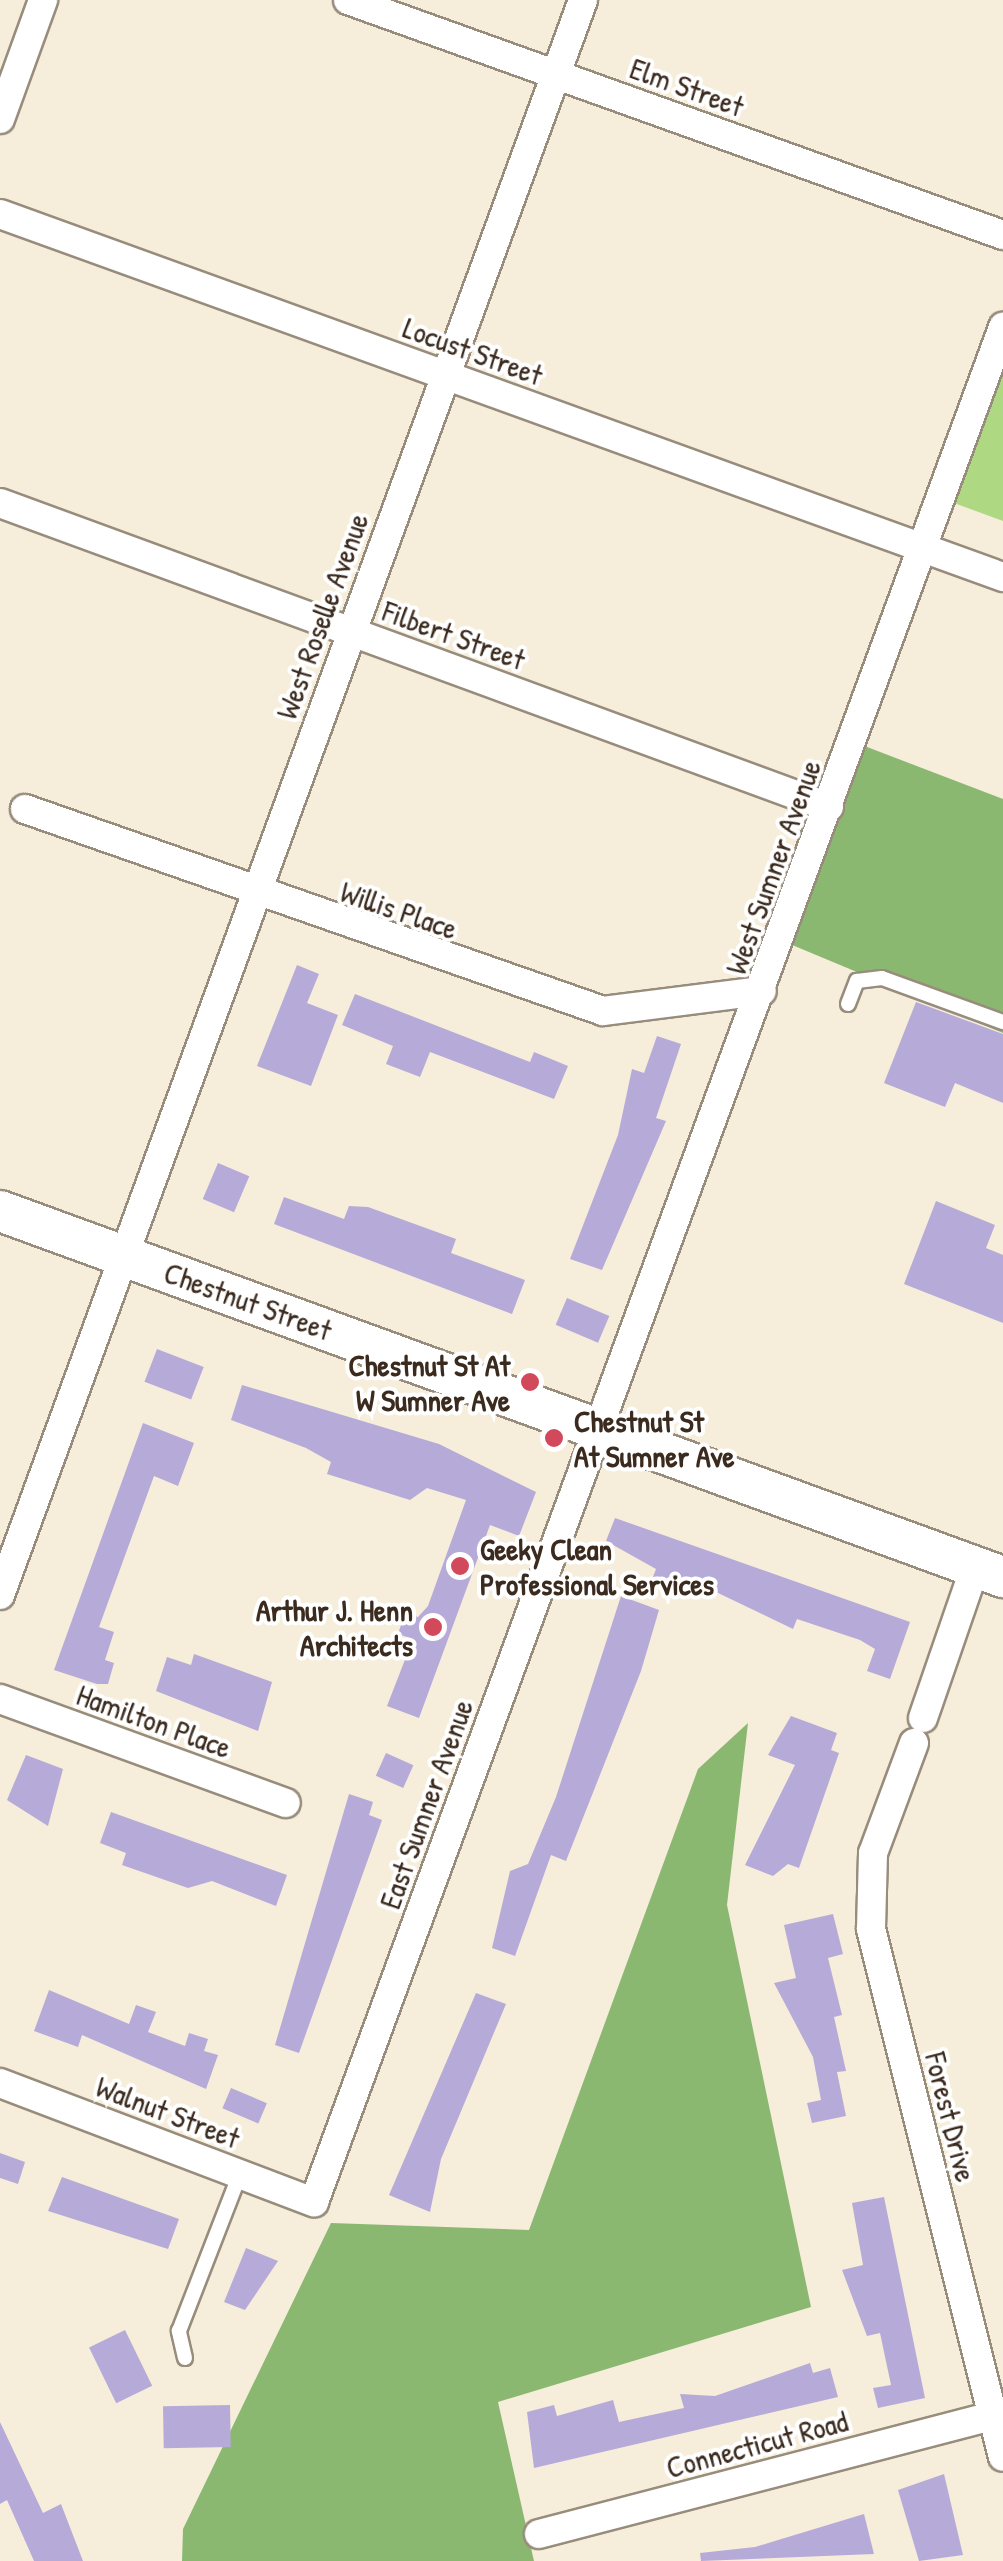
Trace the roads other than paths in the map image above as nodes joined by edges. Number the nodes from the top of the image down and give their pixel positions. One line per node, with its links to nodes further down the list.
1 (44, 0): 5 (street)
2 (348, 0): 4 (street, Elm Street)
3 (583, 0): 4 (street, West Roselle Avenue)
4 (556, 74): 7 (street, Elm Street); 9 (street, West Roselle Avenue)
5 (0, 119)
6 (0, 214): 9 (street, Locust Street)
7 (1003, 235)
8 (1003, 327): 11 (street, West Sumner Avenue)
9 (447, 376): 11 (street, Locust Street); 13 (street, West Roselle Avenue)
10 (0, 502): 13 (street, Filbert Street)
11 (924, 548): 12 (street, Locust Street); 14 (street, West Sumner Avenue)
12 (1003, 576)
13 (352, 632): 14 (street, Filbert Street); 16 (street, West Roselle Avenue)
14 (830, 807): 17 (street, West Sumner Avenue)
15 (25, 809): 16 (street, Willis Place)
16 (254, 894): 17 (street, Willis Place); 21 (street, West Roselle Avenue)
17 (762, 990): 22 (street, West Sumner Avenue)
18 (848, 1004): 19 (lane)
19 (1003, 1022)
20 (0, 1211): 21 (street, Chestnut Street)
21 (122, 1255): 22 (street, Chestnut Street); 24 (street, West Roselle Avenue)
22 (594, 1426): 23 (street, Chestnut Street); 29 (street, East Sumner Avenue)
23 (989, 1572): 31 (street, Forest Drive)
24 (0, 1595)
25 (0, 1699): 26 (street, Hamilton Place)
26 (286, 1804)
27 (0, 2083): 28 (street, Walnut Street)
28 (240, 2174): 29 (street, Walnut Street); 30 (lane)
29 (314, 2202)
30 (184, 2358)
31 (992, 2416): 32 (street, Forest Drive); 33 (street, Connecticut Road)
32 (1003, 2458)
33 (539, 2534)

